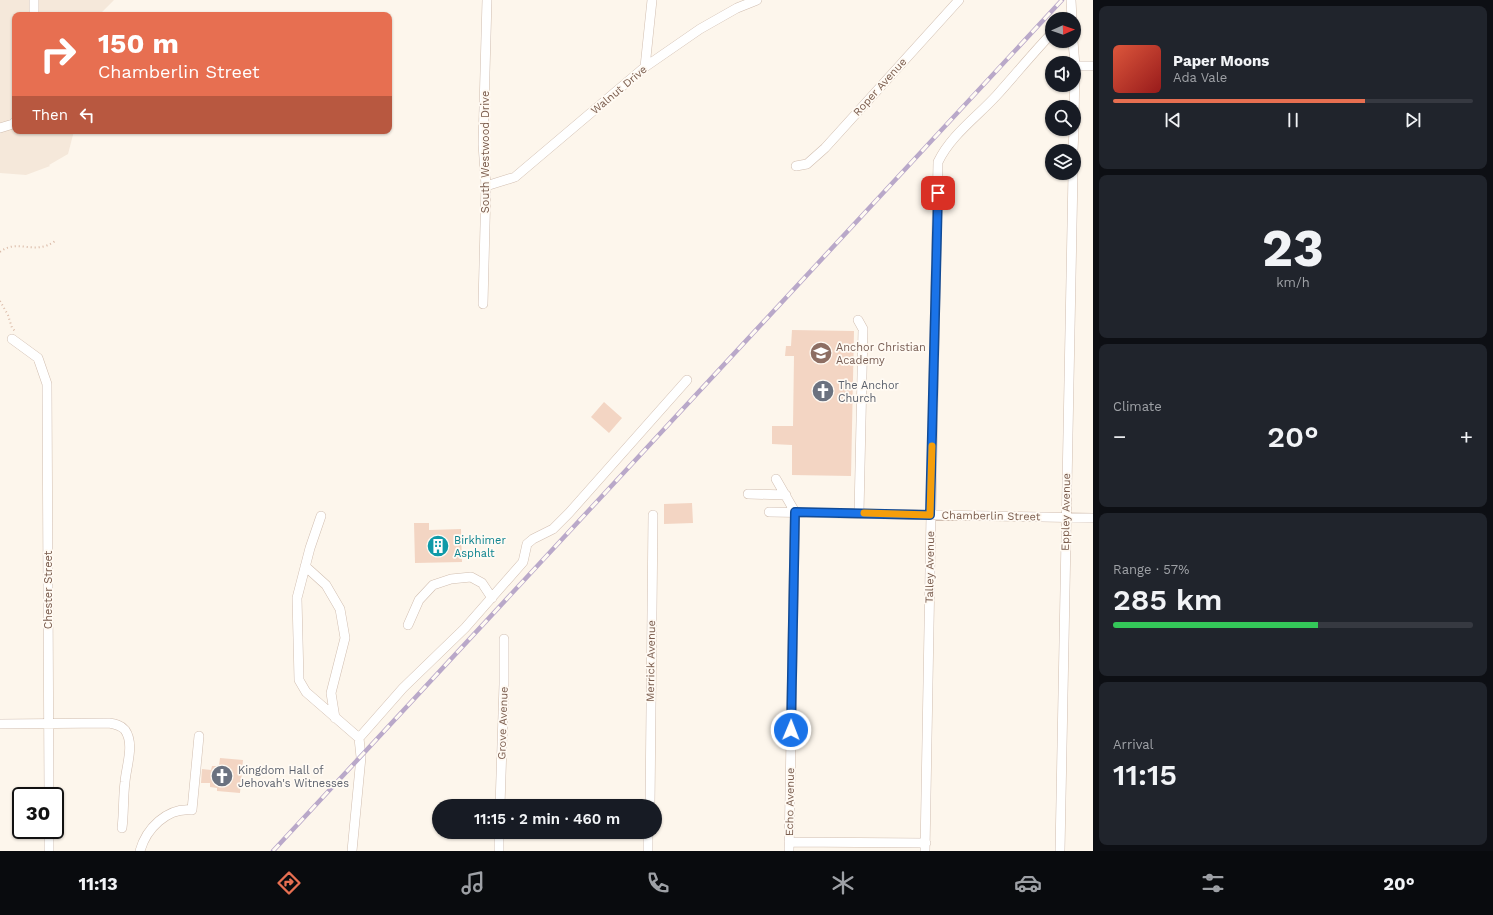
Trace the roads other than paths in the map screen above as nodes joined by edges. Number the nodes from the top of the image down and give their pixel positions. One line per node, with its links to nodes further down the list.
1 (34, 0): 7 (street)
2 (487, 0): 17 (street, South Westwood Drive)
3 (652, 0): 12 (street)
4 (757, 0): 12 (street, Walnut Drive)
5 (959, 0): 15 (street, Roper Avenue)
6 (1071, 0): 8 (street)
7 (34, 12)
8 (1072, 12)
9 (1045, 41): 29 (street, Talley Avenue)
10 (1081, 66): 11 (street)
11 (1093, 66)
12 (645, 67): 17 (street, Walnut Drive)
13 (12, 124): 14 (street)
14 (0, 128)
15 (796, 166)
16 (1073, 180): 31 (street, Eppley Avenue)
17 (486, 186): 18 (street, South Westwood Drive)
18 (483, 304)
19 (858, 320): 27 (street)
20 (12, 339): 38 (street, Chester Street)
21 (687, 380): 34 (street)
22 (776, 479): 24 (street)
23 (748, 494): 24 (street)
24 (786, 495): 26 (street)
25 (769, 512): 26 (street, Chamberlin Street)
26 (795, 512): 27 (street, Chamberlin Street); 49 (street, Echo Avenue)
27 (859, 513): 29 (street, Chamberlin Street)
28 (653, 515): 44 (street, Merrick Avenue)
29 (930, 515): 31 (street, Chamberlin Street); 50 (street, Talley Avenue)
30 (321, 516): 33 (street)
31 (1066, 517): 32 (street, Chamberlin Street); 56 (street, Eppley Avenue)
32 (1093, 518)
33 (305, 566): 37 (street); 37 (street)
34 (492, 598): 35 (street); 41 (street)
35 (408, 625)
36 (504, 640): 43 (street, Grove Avenue)
37 (335, 718): 41 (street)
38 (49, 723): 39 (street); 42 (street, Chester Street); 45 (street)
39 (0, 724)
40 (200, 736): 52 (street)
41 (359, 738): 53 (street)
42 (49, 787)
43 (500, 799)
44 (650, 799)
45 (122, 828)
46 (49, 839): 51 (street)
47 (499, 839): 54 (street)
48 (648, 839): 55 (street)
49 (789, 846): 50 (street)
50 (926, 847)
51 (49, 851)
52 (140, 851)
53 (352, 851)
54 (499, 851)
55 (648, 851)
56 (1060, 851)

